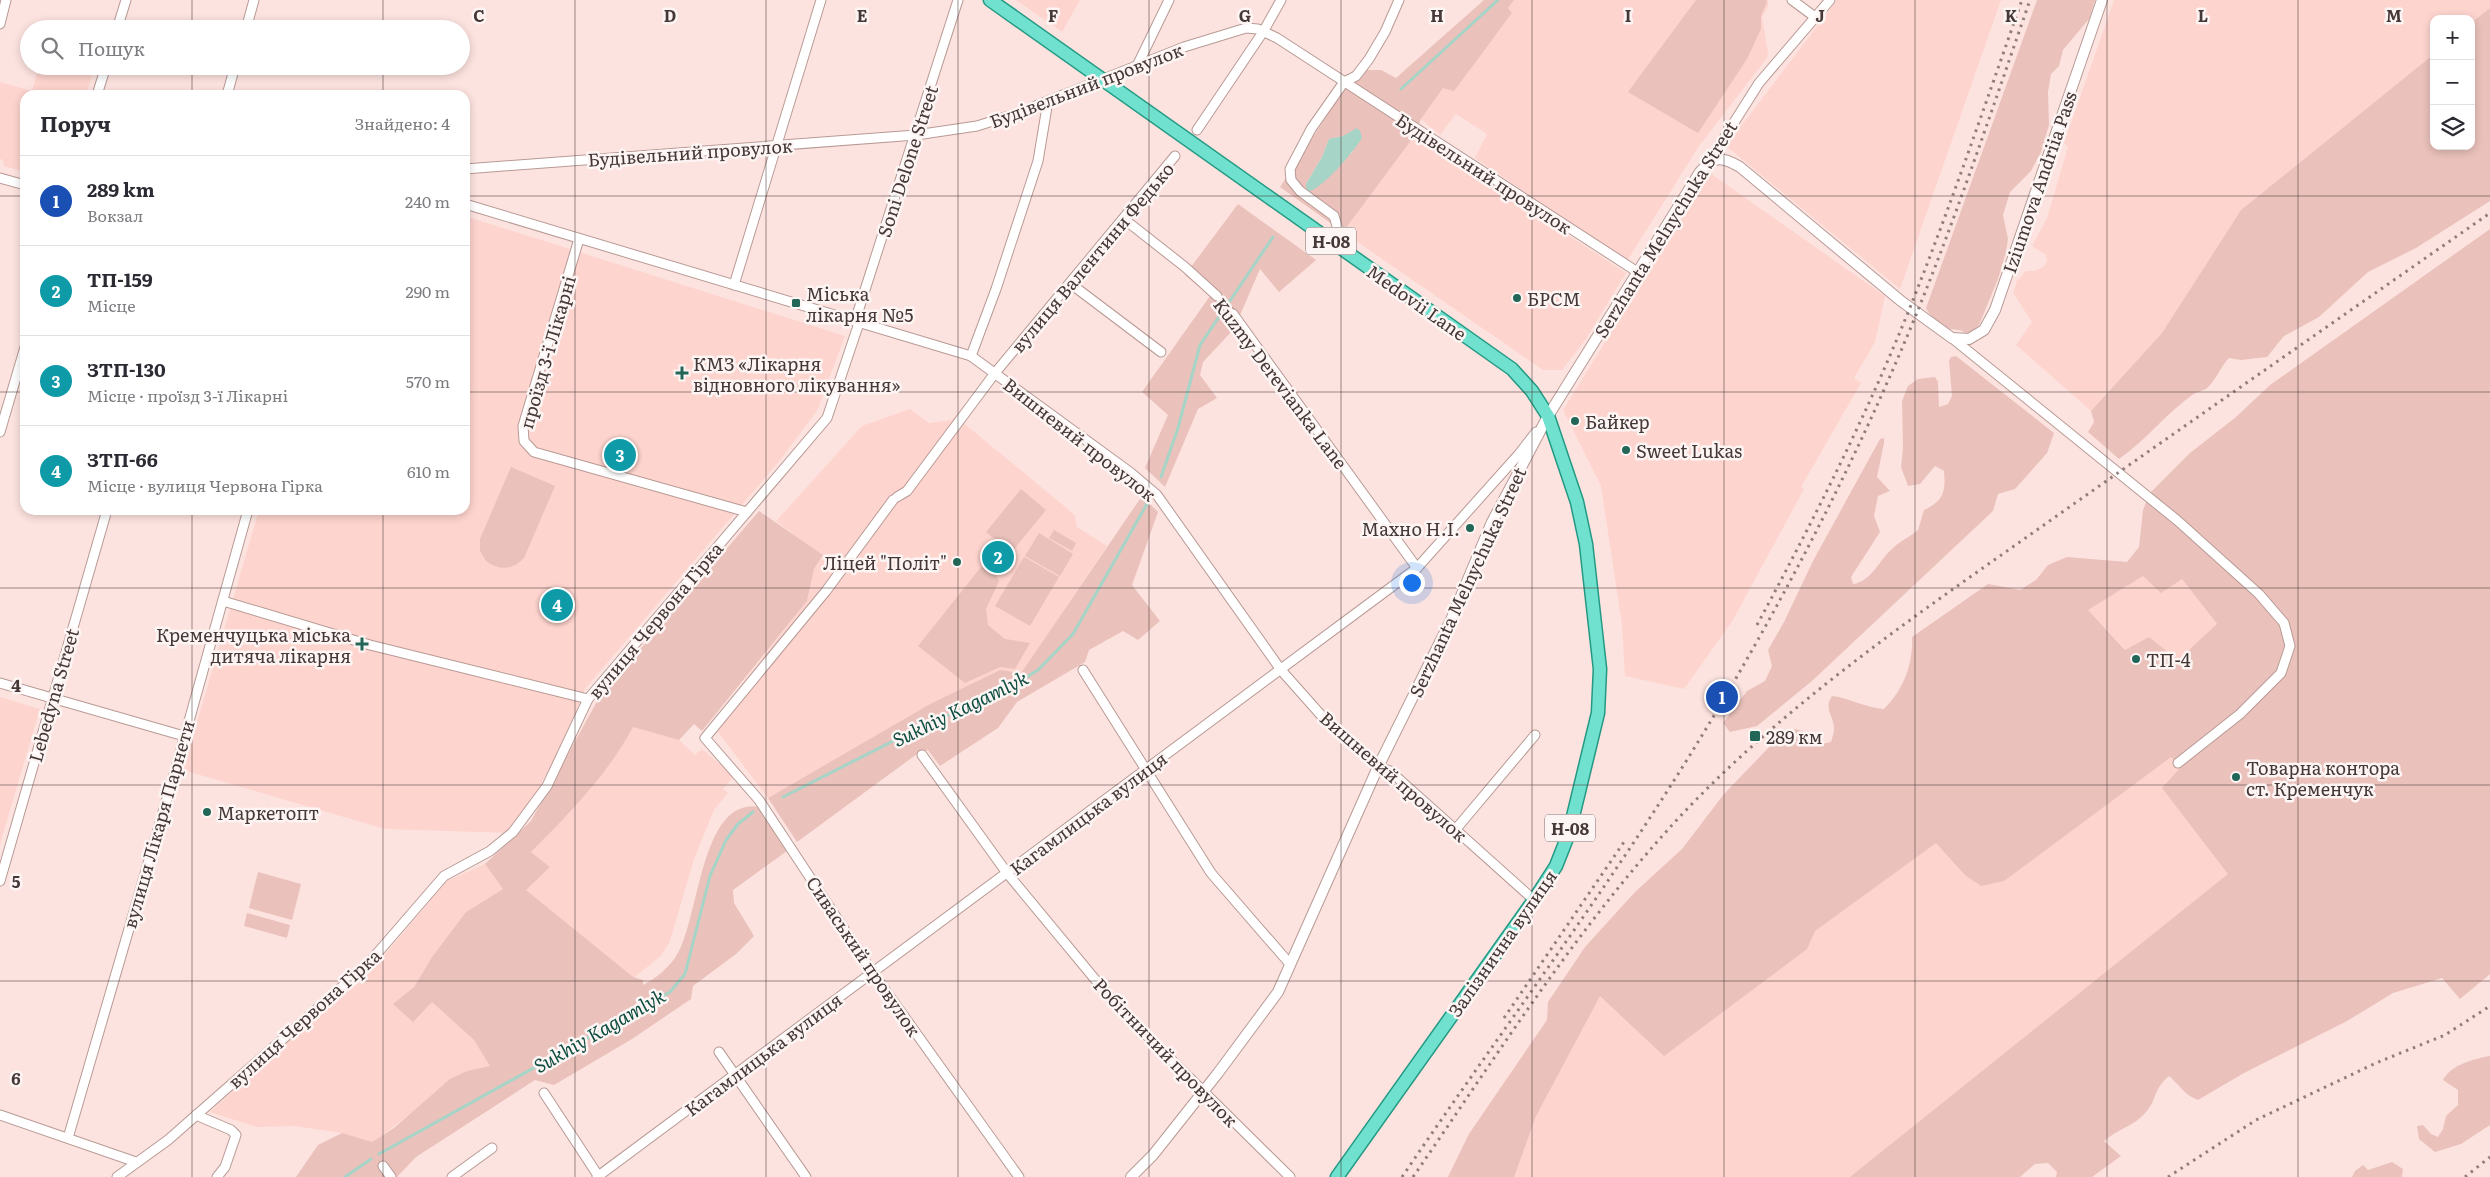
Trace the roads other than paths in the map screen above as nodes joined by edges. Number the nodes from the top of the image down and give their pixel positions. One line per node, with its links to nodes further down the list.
1 (6, 0): 16 (street)
2 (126, 0): 14 (street)
3 (254, 0): 15 (street)
4 (821, 0): 28 (street)
5 (958, 0): 27 (street, Soni Delone Street)
6 (990, 0): 21 (main road, Н-08)
7 (1169, 0): 18 (street)
8 (1281, 0): 17 (street)
9 (1399, 0): 22 (street)
10 (1792, 0): 13 (street)
11 (1830, 0): 13 (street, Serzhanta Melnychuka Street)
12 (2102, 0): 44 (street, Iziumova Andriia Pass)
13 (1815, 17): 30 (street, Serzhanta Melnychuka Street)
14 (120, 20)
15 (248, 20)
16 (0, 24)
17 (1264, 32): 18 (street, Будівельний провулок); 22 (street, Будівельний провулок); 26 (street)
18 (1137, 66): 21 (street, Будівельний провулок)
19 (104, 75): 23 (street)
20 (233, 75): 24 (street)
21 (1102, 79): 25 (street, Будівельний провулок); 37 (main road, Medovii Lane / Н-08)
22 (1344, 82): 37 (street); 38 (street, Будівельний провулок)
23 (99, 90)
24 (228, 90)
25 (1048, 101): 27 (street, Будівельний провулок); 46 (street)
26 (1197, 130)
27 (916, 135): 28 (street, Будівельний провулок); 43 (street, Soni Delone Street)
28 (776, 145): 31 (street, Будівельний провулок); 40 (street)
29 (1175, 156): 35 (street, вулиця Валентини Федько)
30 (1708, 162): 38 (street, Serzhanta Melnychuka Street); 44 (street)
31 (470, 169)
32 (0, 178): 33 (street)
33 (20, 184)
34 (470, 206): 36 (street, Вишневий провулок)
35 (1124, 219): 39 (street, вулиця Валентини Федько); 41 (street, Kuzmy Derevianka Lane)
36 (579, 239): 40 (street, Вишневий провулок); 51 (street, проїзд 3-ї Лікарні)
37 (1336, 245): 49 (main road, Medovii Lane / Н-08)
38 (1636, 272): 49 (street, Serzhanta Melnychuka Street)
39 (1071, 284): 45 (street); 48 (street, вулиця Валентини Федько)
40 (734, 285): 43 (street, Вишневий провулок)
41 (1218, 296): 42 (street, Kuzmy Derevianka Lane)
42 (1233, 314): 54 (street, Kuzmy Derevianka Lane)
43 (857, 322): 46 (street, Вишневий провулок); 51 (street, вулиця Червона Гірка)
44 (1952, 338): 65 (street)
45 (1162, 352)
46 (971, 356): 48 (street, Вишневий провулок)
47 (20, 364): 50 (street)
48 (995, 373): 57 (street, Вишневий провулок); 63 (street, вулиця Валентини Федько)
49 (1548, 416): 54 (street, Кагамлицька вулиця); 66 (street, Serzhanta Melnychuka Street); 72 (main road, Залізнична вулиця / Н-08)
50 (0, 432)
51 (747, 512): 60 (street, вулиця Червона Гірка)
52 (106, 515): 59 (street, Lebedyna Street)
53 (247, 515): 55 (street, вулиця Лікаря Парнети)
54 (1417, 568): 57 (street, Кагамлицька вулиця)
55 (222, 601): 60 (street); 62 (street, вулиця Лікаря Парнети)
56 (1082, 670): 67 (street)
57 (1281, 670): 66 (street, Вишневий провулок); 67 (street, Кагамлицька вулиця)
58 (0, 683): 59 (street)
59 (52, 698): 62 (street); 69 (street, Lebedyna Street)
60 (588, 699): 80 (street, вулиця Червона Гірка)
61 (1535, 735): 68 (street)
62 (184, 736): 81 (street, вулиця Лікаря Парнети)
63 (705, 738): 74 (street, Сиваський провулок)
64 (922, 755): 70 (street, Робітничий провулок)
65 (2178, 763)
66 (1378, 767): 68 (street, Вишневий провулок); 73 (street, Serzhanta Melnychuka Street)
67 (1146, 770): 70 (street, Кагамлицька вулиця); 73 (street)
68 (1456, 829): 72 (street, Вишневий провулок)
69 (4, 851): 71 (street, Lebedyna Street)
70 (1007, 873): 74 (street, Кагамлицька вулиця); 78 (street, Робітничий провулок)
71 (0, 881)
72 (1534, 900): 94 (main road, Залізнична вулиця / Н-08)
73 (1290, 964): 78 (street, Serzhanta Melnychuka Street)
74 (873, 973): 76 (street, Кагамлицька вулиця); 91 (street, Сиваський провулок)
75 (719, 1052): 76 (street)
76 (735, 1075): 89 (street, Кагамлицька вулиця); 90 (street)
77 (544, 1092): 89 (street)
78 (1202, 1093): 92 (street, Serzhanta Melnychuka Street); 93 (street, Робітничий провулок)
79 (0, 1115): 81 (street)
80 (196, 1115): 83 (street, вулиця Червона Гірка); 86 (street)
81 (68, 1138): 83 (street)
82 (492, 1148): 88 (street)
83 (136, 1162): 85 (street, вулиця Червона Гірка)
84 (383, 1166): 87 (street)
85 (117, 1177)
86 (217, 1177)
87 (391, 1177)
88 (452, 1177)
89 (598, 1177)
90 (806, 1177)
91 (1019, 1177)
92 (1132, 1177)
93 (1290, 1177)
94 (1337, 1177)

